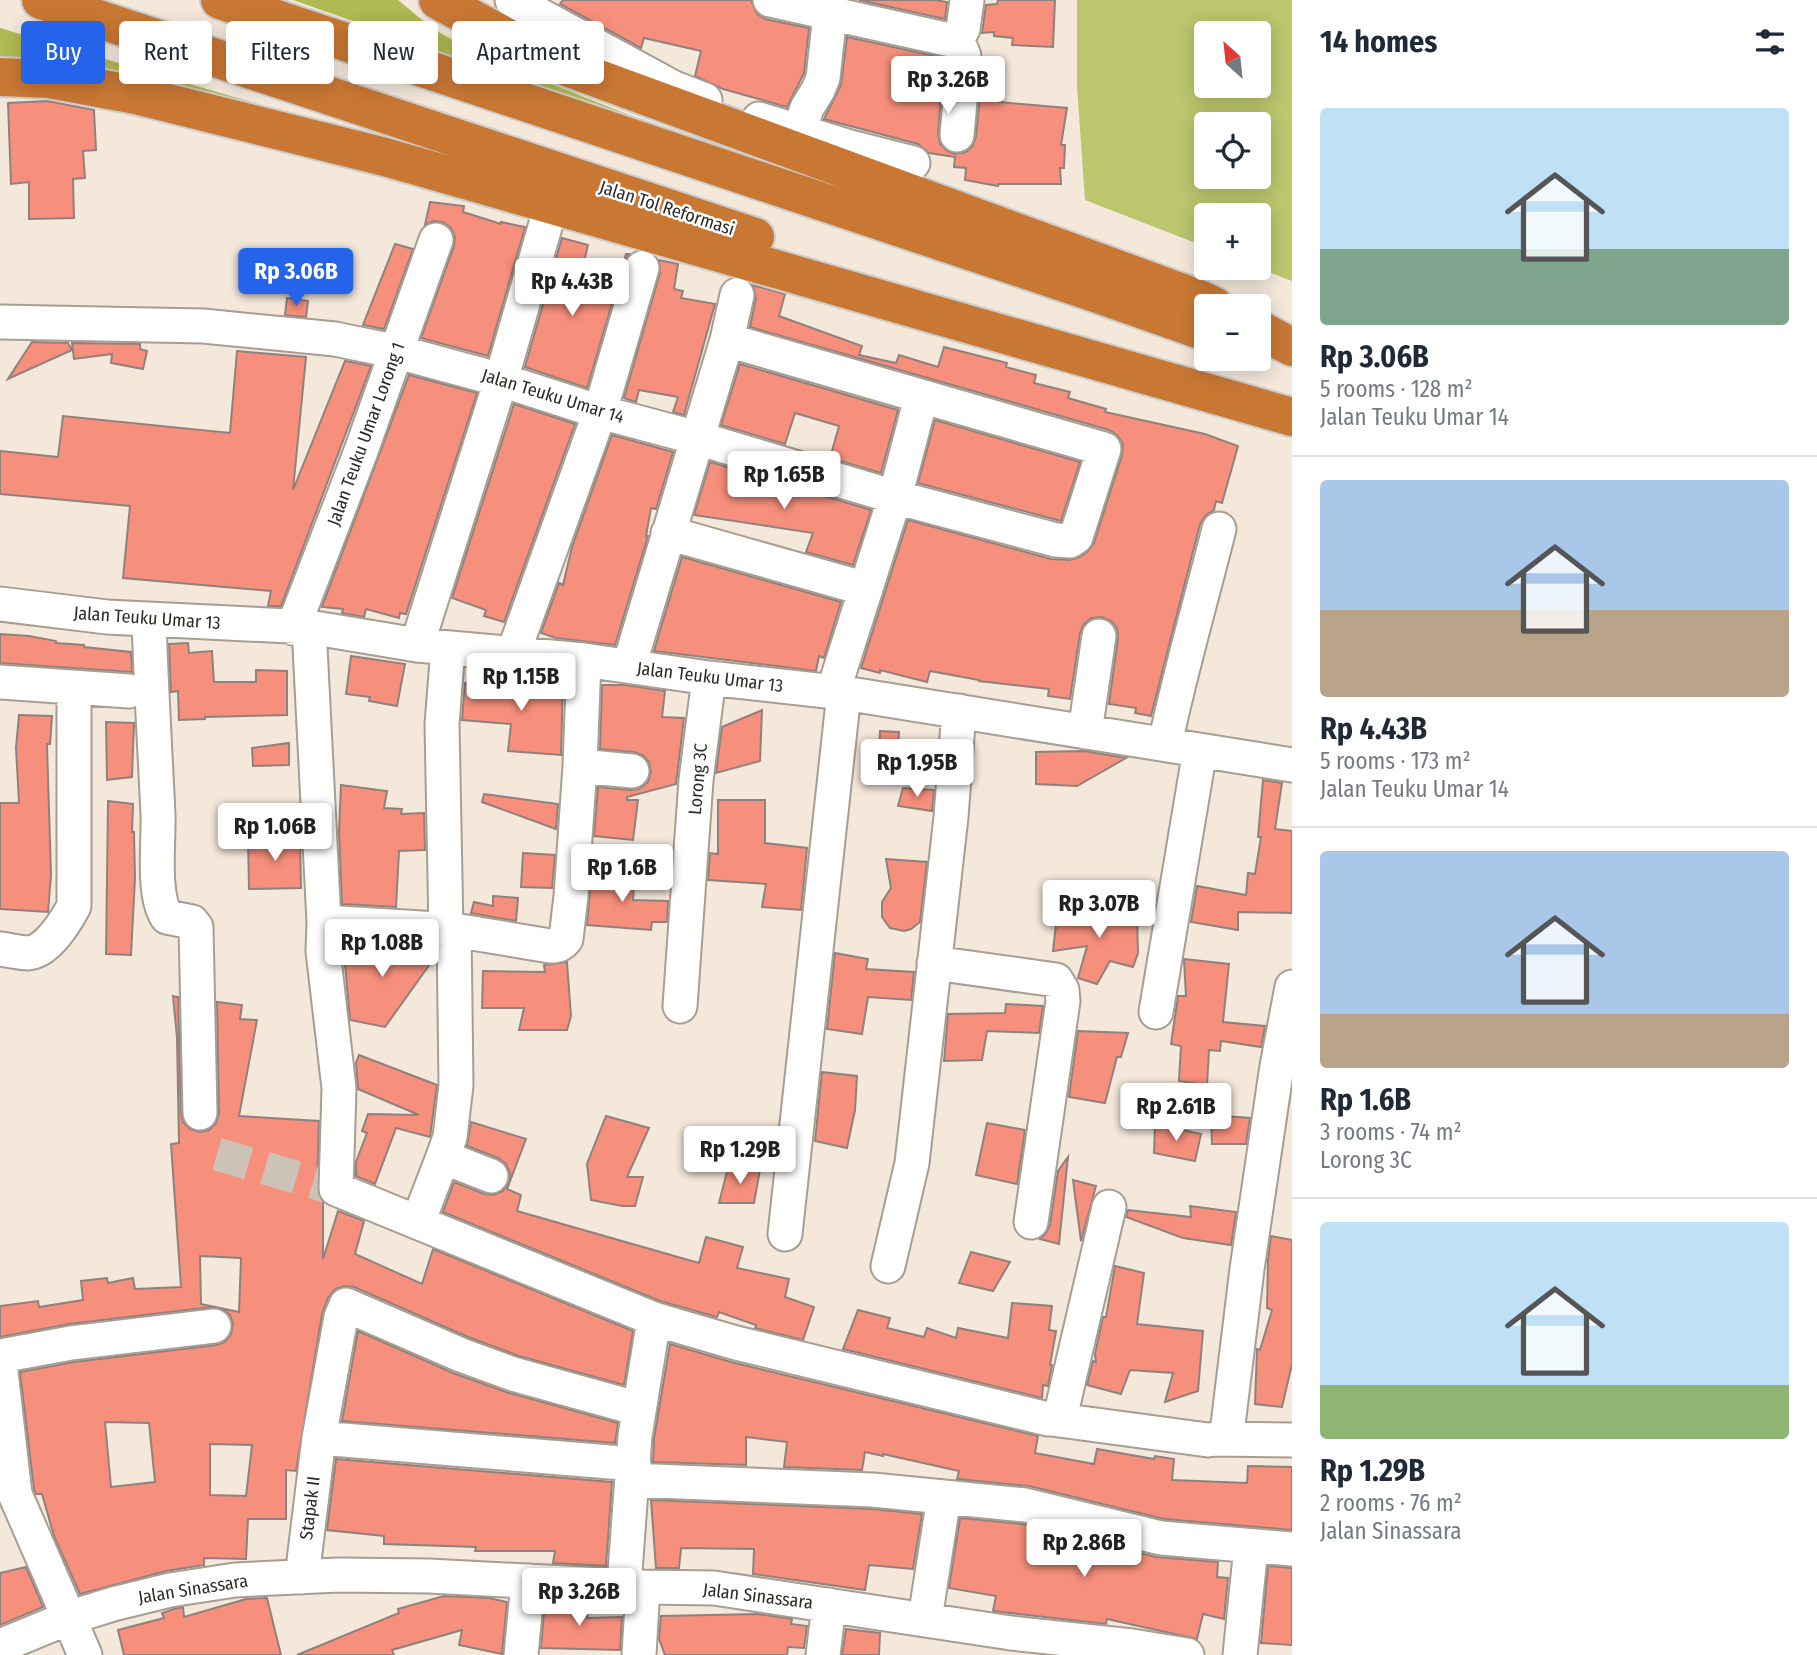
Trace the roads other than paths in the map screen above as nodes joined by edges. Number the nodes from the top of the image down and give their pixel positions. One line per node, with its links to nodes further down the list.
1 (41, 0): 29 (highway, Jalan Tol Reformasi)
2 (220, 0): 19 (highway)
3 (438, 0): 17 (highway)
4 (512, 0): 10 (street)
5 (770, 0): 7 (street)
6 (967, 0): 8 (street)
7 (830, 13): 8 (street); 10 (street)
8 (957, 39): 11 (street)
9 (0, 77): 29 (highway)
10 (799, 132): 12 (street)
11 (957, 135)
12 (913, 163)
13 (547, 220): 26 (street)
14 (436, 240): 23 (street, Jalan Teuku Umar Lorong 1)
15 (642, 268): 28 (street)
16 (737, 295): 21 (street)
17 (1194, 297)
18 (0, 322): 23 (street, Jalan Teuku Umar 14)
19 (1194, 328)
20 (1271, 336): 22 (highway)
21 (727, 340): 27 (street); 30 (street)
22 (1292, 346)
23 (398, 352): 26 (street, Jalan Teuku Umar 14); 37 (street, Jalan Teuku Umar Lorong 1)
24 (1271, 356): 25 (highway)
25 (1292, 363)
26 (501, 380): 28 (street, Jalan Teuku Umar 14); 39 (street)
27 (921, 398): 31 (street); 31 (street, Jalan Teuku Umar 14)
28 (600, 412): 30 (street, Jalan Teuku Umar 14); 40 (street)
29 (1292, 416)
30 (697, 438): 31 (street, Jalan Teuku Umar 14); 33 (street)
31 (895, 497): 34 (street)
32 (1219, 529): 50 (street)
33 (668, 533): 34 (street); 42 (street)
34 (866, 589): 47 (street)
35 (0, 604): 36 (street, Jalan Teuku Umar 13)
36 (149, 620): 37 (street, Jalan Teuku Umar 13); 62 (street)
37 (301, 627): 39 (street, Jalan Teuku Umar 13); 55 (street)
38 (1099, 636): 49 (street)
39 (433, 647): 40 (street, Jalan Teuku Umar 13); 56 (street)
40 (513, 654): 41 (street, Jalan Teuku Umar 13)
41 (584, 660): 42 (street, Jalan Teuku Umar 13); 53 (street)
42 (629, 666): 43 (street, Jalan Teuku Umar 13)
43 (709, 678): 47 (street, Jalan Teuku Umar 13); 60 (street, Lorong 3C)
44 (0, 682): 45 (street)
45 (74, 688): 46 (street); 57 (street)
46 (129, 691)
47 (839, 692): 48 (street, Jalan Teuku Umar 13); 68 (street)
48 (959, 711): 49 (street, Jalan Teuku Umar 13); 58 (street)
49 (1086, 732): 50 (street, Jalan Teuku Umar 13)
50 (1165, 744): 51 (street, Jalan Teuku Umar 13)
51 (1200, 750): 52 (street, Jalan Teuku Umar 13); 61 (street)
52 (1292, 765)
53 (580, 766): 54 (street); 56 (street)
54 (632, 771)
55 (324, 922): 56 (street); 66 (street)
56 (450, 930): 63 (street)
57 (0, 949)
58 (934, 963): 67 (street); 69 (street)
59 (1292, 986): 75 (street)
60 (680, 1006)
61 (1156, 1012)
62 (200, 1113)
63 (443, 1157): 64 (street); 66 (street)
64 (491, 1176)
65 (1109, 1207): 74 (street)
66 (418, 1222): 70 (street)
67 (1031, 1222)
68 (785, 1234)
69 (888, 1266)
70 (654, 1319): 73 (street); 74 (street)
71 (214, 1326): 72 (street)
72 (0, 1363): 86 (street)
73 (639, 1409): 76 (street, Stapak II); 78 (street)
74 (1044, 1418): 75 (street)
75 (1222, 1434): 77 (street)
76 (319, 1438): 78 (street); 82 (street, Stapak II)
77 (1292, 1440)
78 (633, 1472): 79 (street); 84 (street)
79 (944, 1497): 80 (street); 87 (street)
80 (1251, 1547): 81 (street); 96 (street)
81 (1292, 1549)
82 (302, 1577): 83 (street, Jalan Sinassara); 86 (street, Jalan Sinassara)
83 (528, 1581): 84 (street, Jalan Sinassara); 92 (street)
84 (634, 1586): 85 (street, Jalan Sinassara); 93 (street)
85 (829, 1605): 87 (street, Jalan Sinassara); 94 (street)
86 (68, 1618): 89 (street, Jalan Sinassara); 91 (street)
87 (925, 1619): 88 (street, Jalan Sinassara)
88 (1010, 1644): 90 (street, Jalan Sinassara)
89 (0, 1646)
90 (1132, 1650): 95 (street, Jalan Sinassara)
91 (85, 1655)
92 (521, 1655)
93 (639, 1655)
94 (823, 1655)
95 (1187, 1655)
96 (1240, 1655)

